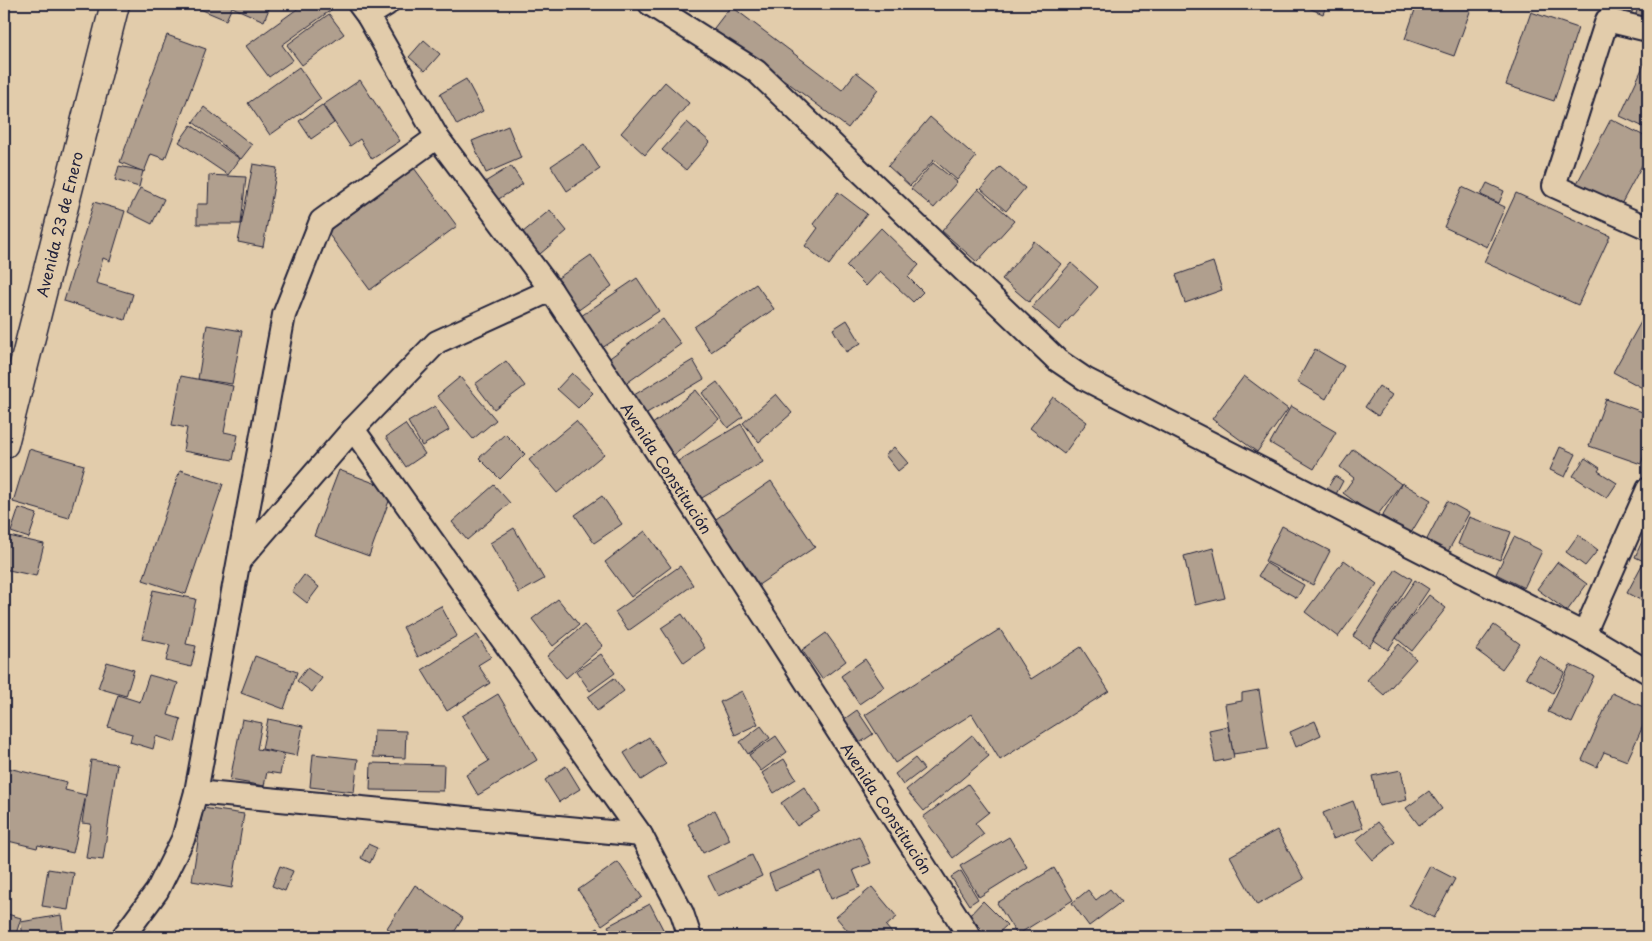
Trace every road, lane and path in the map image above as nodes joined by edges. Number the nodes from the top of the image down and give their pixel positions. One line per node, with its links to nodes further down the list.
1 (115, 4): 10 (main road, Avenida 23 de Enero)
2 (387, 4): 4 (street)
3 (650, 4): 13 (street)
4 (364, 10): 6 (street, Avenida Constitución)
5 (1648, 30): 7 (street)
6 (437, 137): 8 (street, Avenida Constitución); 12 (street)
7 (1648, 228)
8 (551, 290): 9 (street); 19 (street, Avenida Constitución)
9 (353, 429): 12 (street); 16 (street)
10 (4, 444)
11 (1648, 489): 13 (street)
12 (238, 561): 15 (street)
13 (1584, 634): 14 (street)
14 (1648, 672)
15 (196, 792): 16 (street); 17 (street)
16 (641, 836): 18 (street)
17 (123, 937)
18 (690, 937)
19 (970, 937)

